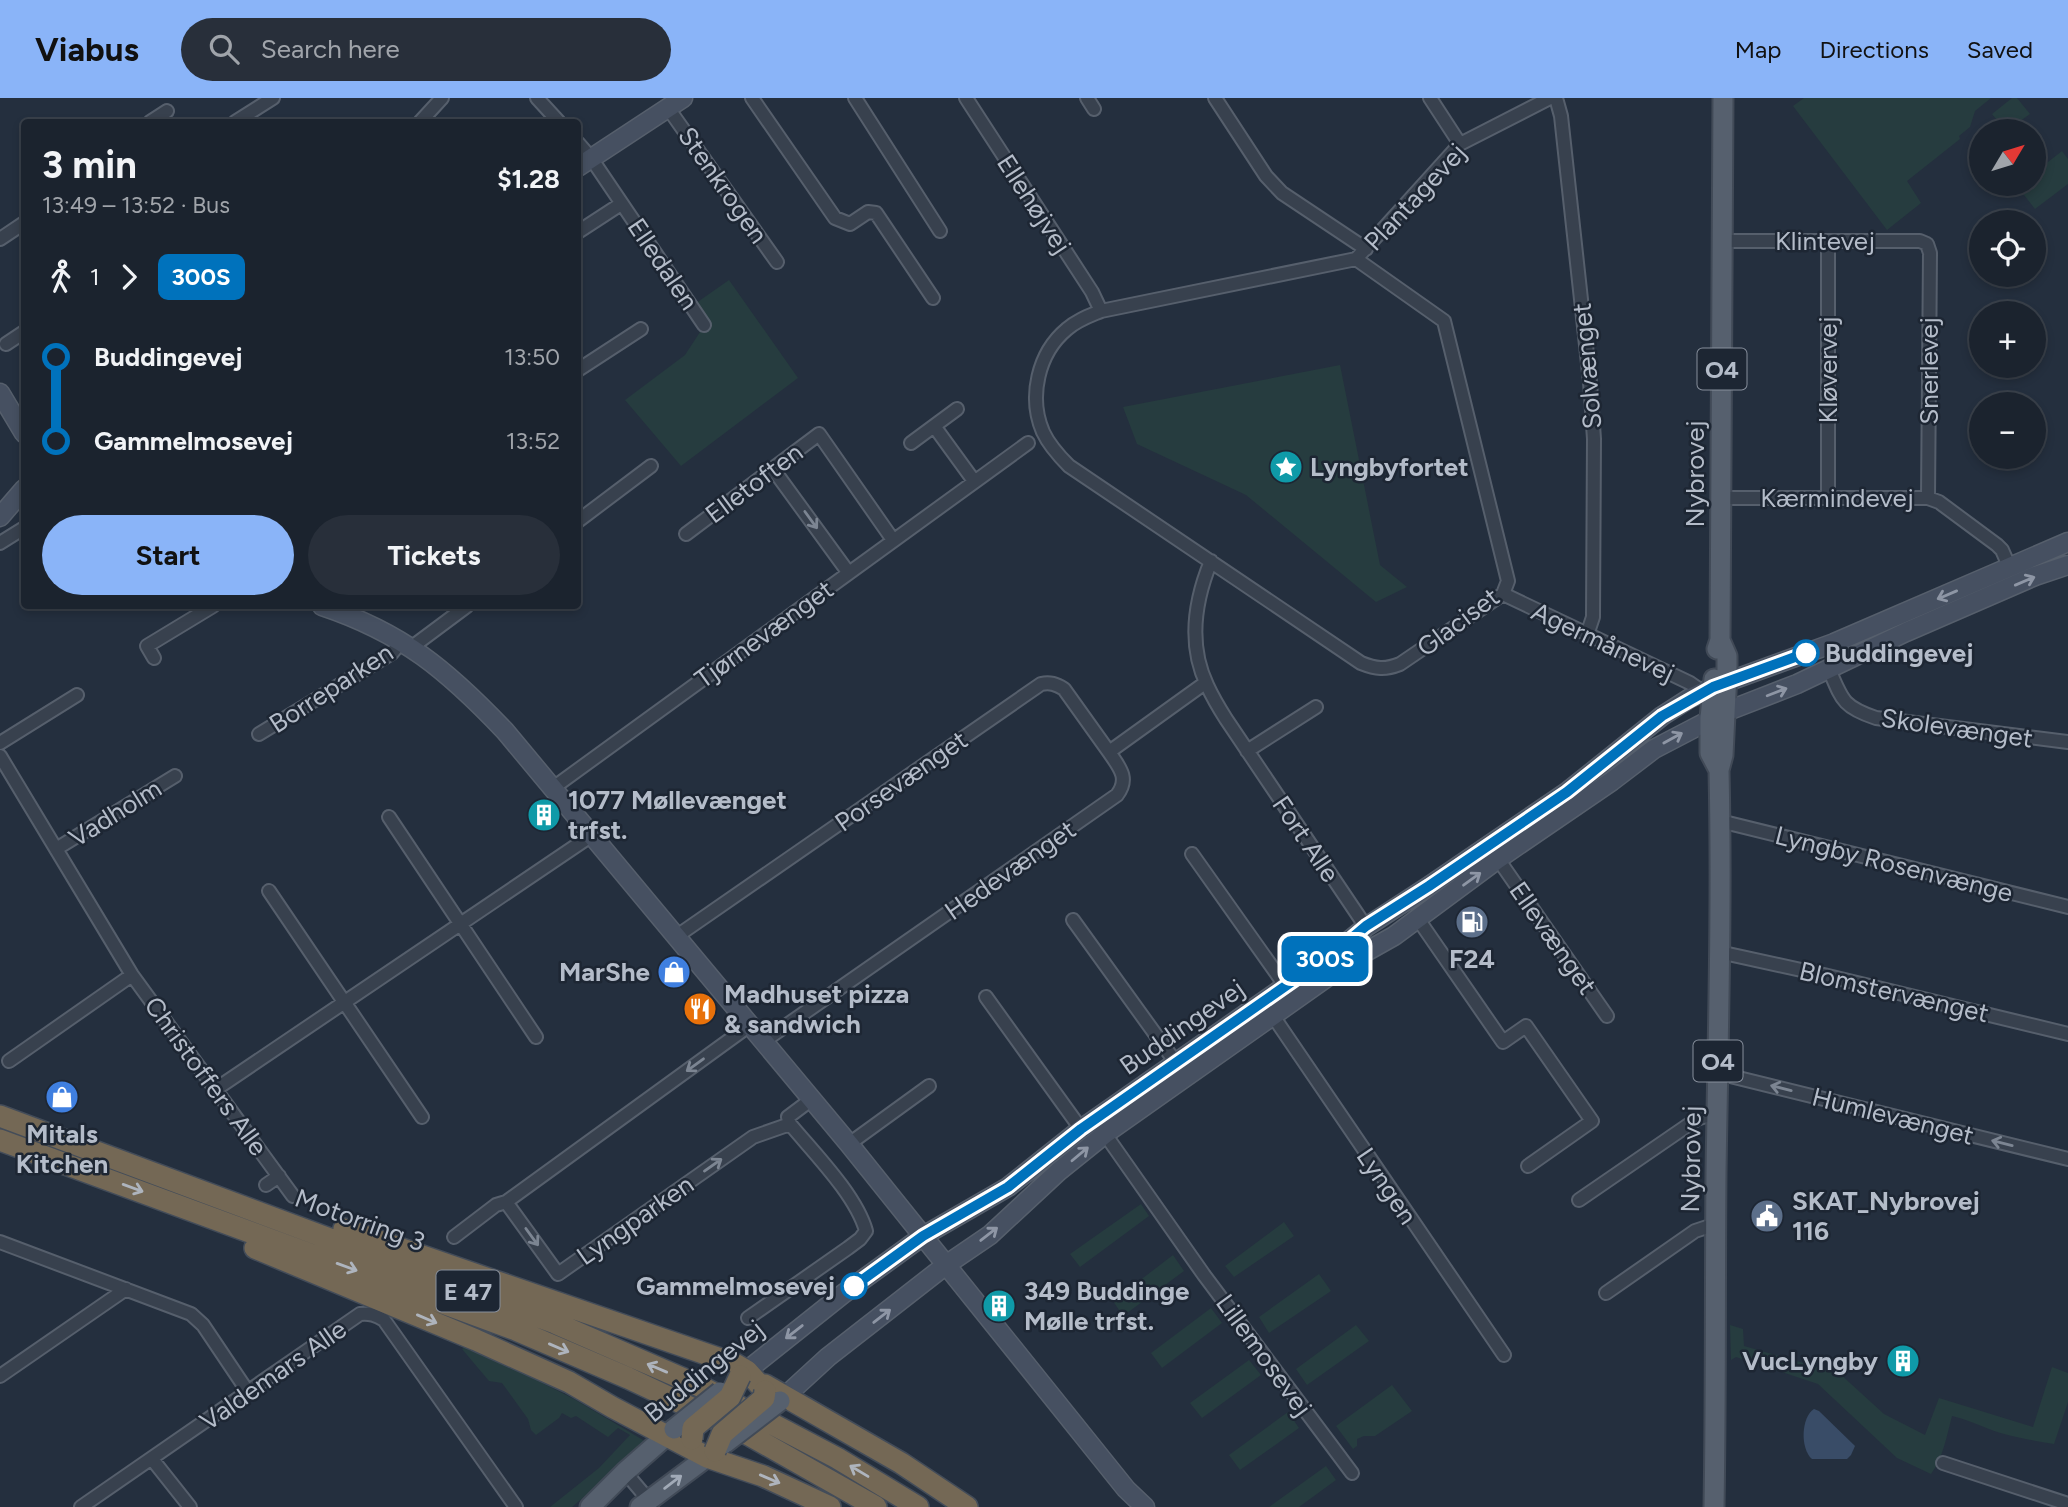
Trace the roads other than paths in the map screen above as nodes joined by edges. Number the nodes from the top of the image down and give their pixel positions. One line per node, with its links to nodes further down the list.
1 (273, 98): 15 (street)
2 (442, 98): 16 (street)
3 (537, 98): 17 (street)
4 (752, 98): 30 (street)
5 (855, 98): 23 (street)
6 (965, 98): 31 (street, Ellehøjvej)
7 (1215, 98): 28 (street)
8 (1430, 98): 18 (street)
9 (1550, 98): 18 (street, Plantagevej)
10 (1556, 98): 65 (street, Solvænget)
11 (1723, 98): 25 (main road, Nybrovej / O4)
12 (676, 103): 19 (street); 29 (street, Stenkrogen)
13 (167, 111): 14 (street)
14 (154, 119)
15 (240, 119)
16 (423, 119)
17 (556, 119)
18 (1460, 144): 28 (street, Plantagevej)
19 (584, 163): 20 (street, Elledalen)
20 (621, 204): 22 (street, Elledalen); 32 (street, Elledalen)
21 (21, 225): 24 (street)
22 (581, 230)
23 (940, 231)
24 (0, 239)
25 (1722, 241): 26 (street, Klintevej); 47 (main road, Nybrovej / O4)
26 (1828, 241): 27 (street, Klintevej); 48 (street, Kløvervej)
27 (1927, 244): 49 (street, Snerlevej)
28 (1361, 254): 31 (street, Glaciset); 61 (street, Glaciset)
29 (777, 262)
30 (933, 298)
31 (1101, 311): 57 (street, Glaciset)
32 (704, 325)
33 (641, 329): 36 (street)
34 (21, 334): 35 (street)
35 (6, 344)
36 (581, 364)
37 (0, 393): 40 (street)
38 (957, 409): 39 (street)
39 (934, 426): 41 (street); 45 (street)
40 (21, 428)
41 (911, 443)
42 (1028, 443): 45 (street, Tjørnevænget)
43 (650, 466): 51 (street)
44 (773, 469): 53 (street, Elletoften); 54 (street, Elletoften); 60 (street, one-way to 60)
45 (974, 481): 54 (street, Tjørnevænget)
46 (21, 492): 50 (street)
47 (1721, 498): 48 (street, Kærmindevej); 70 (main road, Nybrovej / O4)
48 (1828, 498): 49 (street, Kærmindevej)
49 (1928, 498): 59 (street, Kærmindevej)
50 (0, 517)
51 (581, 520)
52 (21, 530): 56 (street)
53 (686, 534)
54 (893, 540): 60 (street, Tjørnevænget)
55 (2068, 542): 59 (street, Buddingevej)
56 (0, 543)
57 (1211, 561): 61 (street, Glaciset); 69 (street, Fort Alle)
58 (2068, 565): 68 (street, Buddingevej, one-way to 58)
59 (2009, 566): 70 (street, Buddingevej, one-way to 70)
60 (848, 572): 81 (street, Tjørnevænget)
61 (1503, 594): 65 (street, Agermånevej)
62 (208, 609): 67 (street)
63 (330, 609): 66 (street)
64 (462, 609): 66 (street, Borreparken)
65 (1587, 635): 70 (street, Agermånevej)
66 (407, 644): 74 (street, Borreparken); 81 (street)
67 (154, 658)
68 (1829, 669): 73 (street, Buddingevej, one-way to 68); 75 (street, Skolevænget)
69 (1205, 683): 77 (street, Fort Alle); 78 (street)
70 (1714, 687): 73 (main road, Nybrovej / O4); 93 (street, Buddingevej)
71 (77, 695): 76 (street)
72 (1316, 707): 77 (street)
73 (1717, 715): 83 (main road, Nybrovej / O4); 87 (street, Buddingevej, one-way to 73)
74 (259, 734)
75 (2068, 742)
76 (0, 743)
77 (1247, 751): 93 (street, Fort Alle)
78 (1109, 752): 94 (street, Porsevænget); 105 (street, Hedevænget)
79 (0, 756): 85 (street, Christoffers Alle)
80 (175, 776): 85 (street, Vadholm)
81 (553, 788): 84 (street)
82 (389, 817): 92 (street)
83 (1720, 821): 89 (street, Lyngby Rosenvænge); 95 (main road, Nybrovej / O4)
84 (592, 835): 92 (street); 94 (street)
85 (56, 849): 96 (street, Christoffers Alle)
86 (1192, 854): 97 (street)
87 (1499, 859): 90 (street, Buddingevej, one-way to 87); 101 (street, Ellevænget)
88 (269, 891): 99 (street)
89 (2068, 908)
90 (1418, 919): 97 (street, Buddingevej); 122 (street)
91 (1073, 920): 107 (street)
92 (461, 924): 99 (street); 104 (street)
93 (1366, 926): 97 (street, Buddingevej)
94 (677, 936): 102 (street)
95 (1728, 954): 103 (street, Blomstervænget); 108 (main road, Nybrovej / O4)
96 (132, 975): 106 (street, Christoffers Alle); 110 (street, Christoffers Alle)
97 (1291, 993): 100 (street, Buddingevej); 107 (street, Buddingevej)
98 (986, 997): 116 (street)
99 (344, 1003): 110 (street); 114 (street)
100 (1273, 1016): 107 (street, Buddingevej); 137 (street, Lyngen)
101 (1607, 1016)
102 (750, 1025): 105 (street); 128 (street, one-way to 128)
103 (2068, 1034)
104 (536, 1037)
105 (764, 1041): 111 (street)
106 (9, 1061)
107 (1181, 1070): 116 (street, Buddingevej); 117 (street, Buddingevej)
108 (1718, 1073): 112 (main road, Nybrovej / O4); 120 (street, Humlevænget, one-way to 108)
109 (929, 1086): 119 (street)
110 (216, 1089): 123 (street, Christoffers Alle)
111 (812, 1099): 115 (street); 119 (street)
112 (1717, 1112): 127 (street); 129 (main road, Nybrovej / O4)
113 (0, 1115): 121 (highway, Motorring 3 / E 47)
114 (422, 1117)
115 (790, 1124): 128 (street, Lyngparken, one-way to 115); 136 (street)
116 (1081, 1129): 130 (street, Buddingevej)
117 (1105, 1133): 133 (street, Buddingevej, one-way to 117); 146 (street, Lillemosevej)
118 (0, 1140): 126 (highway, Motorring 3 / E 47, one-way to 126)
119 (849, 1144): 130 (street)
120 (2068, 1159)
121 (135, 1166): 139 (highway); 155 (highway, Motorring 3 / E 47, one-way to 121)
122 (1528, 1166)
123 (279, 1177): 124 (street, Christoffers Alle); 125 (street, Christoffers Alle)
124 (266, 1185)
125 (293, 1196)
126 (166, 1200): 141 (highway, one-way to 141); 154 (highway, Motorring 3 / E 47, one-way to 154)
127 (1579, 1200)
128 (506, 1202): 131 (street)
129 (1716, 1224): 135 (street); 158 (main road, Nybrovej / O4)
130 (923, 1236): 133 (street); 139 (street, Buddingevej, one-way to 139)
131 (454, 1237)
132 (0, 1242): 134 (street)
133 (946, 1265): 139 (street, Buddingevej, one-way to 133); 157 (street)
134 (126, 1289): 138 (street); 140 (street)
135 (1606, 1293)
136 (748, 1318)
137 (1504, 1355)
138 (0, 1376)
139 (763, 1386): 141 (highway, bridge); 142 (highway, bridge); 156 (highway)
140 (248, 1392): 143 (street, Valdemars Alle); 151 (street, Valdemars Alle)
141 (678, 1434): 142 (highway); 145 (main road, Buddingevej)
142 (711, 1454): 148 (main road, one-way to 142); 153 (highway, one-way to 153)
143 (152, 1459): 149 (street, Valdemars Alle); 150 (street)
144 (1943, 1463): 147 (street)
145 (625, 1472): 148 (street); 152 (main road, Buddingevej)
146 (1352, 1473)
147 (2068, 1504)
148 (648, 1505)
149 (81, 1507)
150 (190, 1507)
151 (516, 1507)
152 (590, 1507)
153 (830, 1507)
154 (876, 1507)
155 (918, 1507)
156 (967, 1507)
157 (1145, 1507)
158 (1714, 1507)

